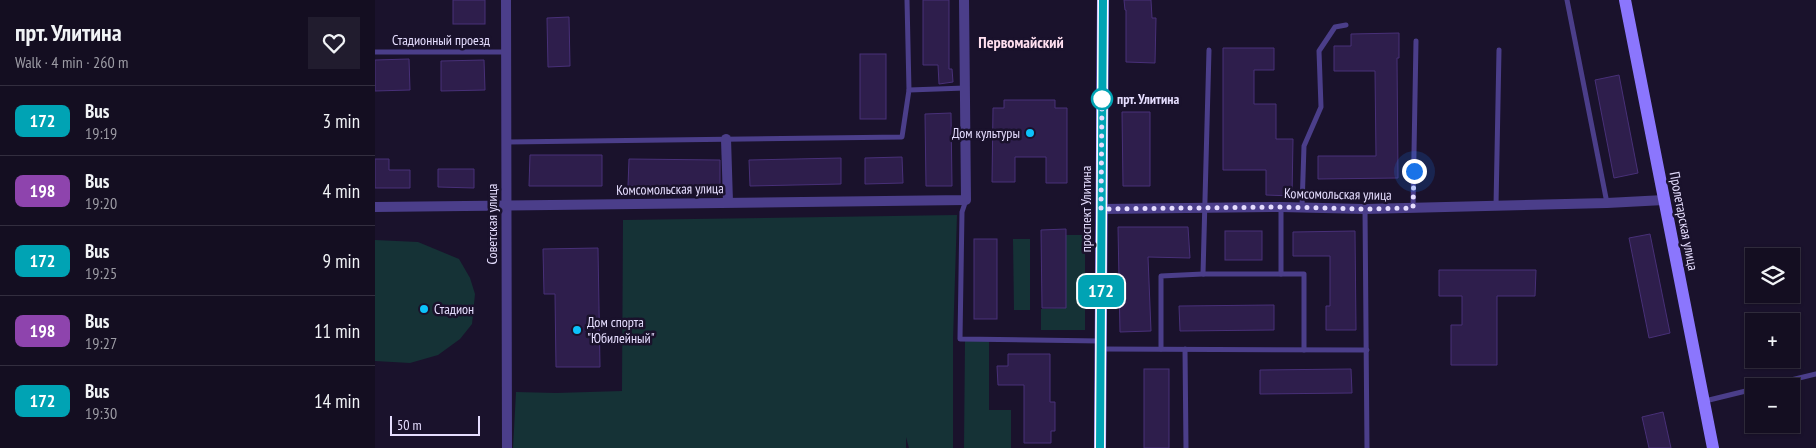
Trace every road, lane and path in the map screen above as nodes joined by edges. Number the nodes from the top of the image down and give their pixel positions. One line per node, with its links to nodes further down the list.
1 (507, 0): 12 (street, Советская улица)
2 (907, 0): 14 (lane)
3 (964, 0): 13 (street)
4 (1103, 0): 28 (main road, проспект Улитина)
5 (1567, 0): 20 (lane)
6 (1625, 0): 18 (main road, Пролетарская улица)
7 (1346, 25): 26 (lane)
8 (1416, 41): 27 (lane)
9 (1209, 50): 24 (lane)
10 (1499, 50): 22 (lane)
11 (375, 52): 12 (lane, Стадионный проезд)
12 (506, 52): 16 (street, Советская улица)
13 (965, 88): 14 (lane); 17 (street)
14 (909, 90): 15 (lane)
15 (726, 139): 16 (lane); 19 (street)
16 (506, 142): 21 (street, Советская улица)
17 (966, 200): 19 (street, Комсомольская улица); 32 (lane)
18 (1664, 200): 20 (street, Комсомольская улица); 40 (main road, Пролетарская улица)
19 (728, 202): 21 (street, Комсомольская улица)
20 (1607, 203): 22 (street, Комсомольская улица)
21 (506, 206): 23 (street, Комсомольская улица); 41 (street, Советская улица)
22 (1496, 206): 27 (street, Комсомольская улица)
23 (375, 207)
24 (1206, 207): 25 (street, Комсомольская улица); 28 (street, Комсомольская улица); 30 (lane)
25 (1281, 207): 26 (street, Комсомольская улица); 31 (lane)
26 (1302, 207): 29 (street, Комсомольская улица)
27 (1413, 208): 29 (street, Комсомольская улица)
28 (1101, 209): 32 (main road, проспект Улитина)
29 (1365, 209): 36 (lane)
30 (1203, 274): 31 (lane); 33 (lane)
31 (1281, 274): 35 (lane)
32 (1101, 345): 33 (lane); 42 (main road, проспект Улитина)
33 (1161, 349): 34 (lane)
34 (1185, 349): 35 (lane); 43 (lane)
35 (1304, 350): 36 (lane)
36 (1367, 350): 44 (lane)
37 (1816, 374): 38 (lane)
38 (1799, 378)
39 (1745, 391): 40 (lane)
40 (1704, 401): 45 (main road, Пролетарская улица)
41 (507, 448)
42 (1100, 448)
43 (1185, 448)
44 (1367, 448)
45 (1713, 448)

